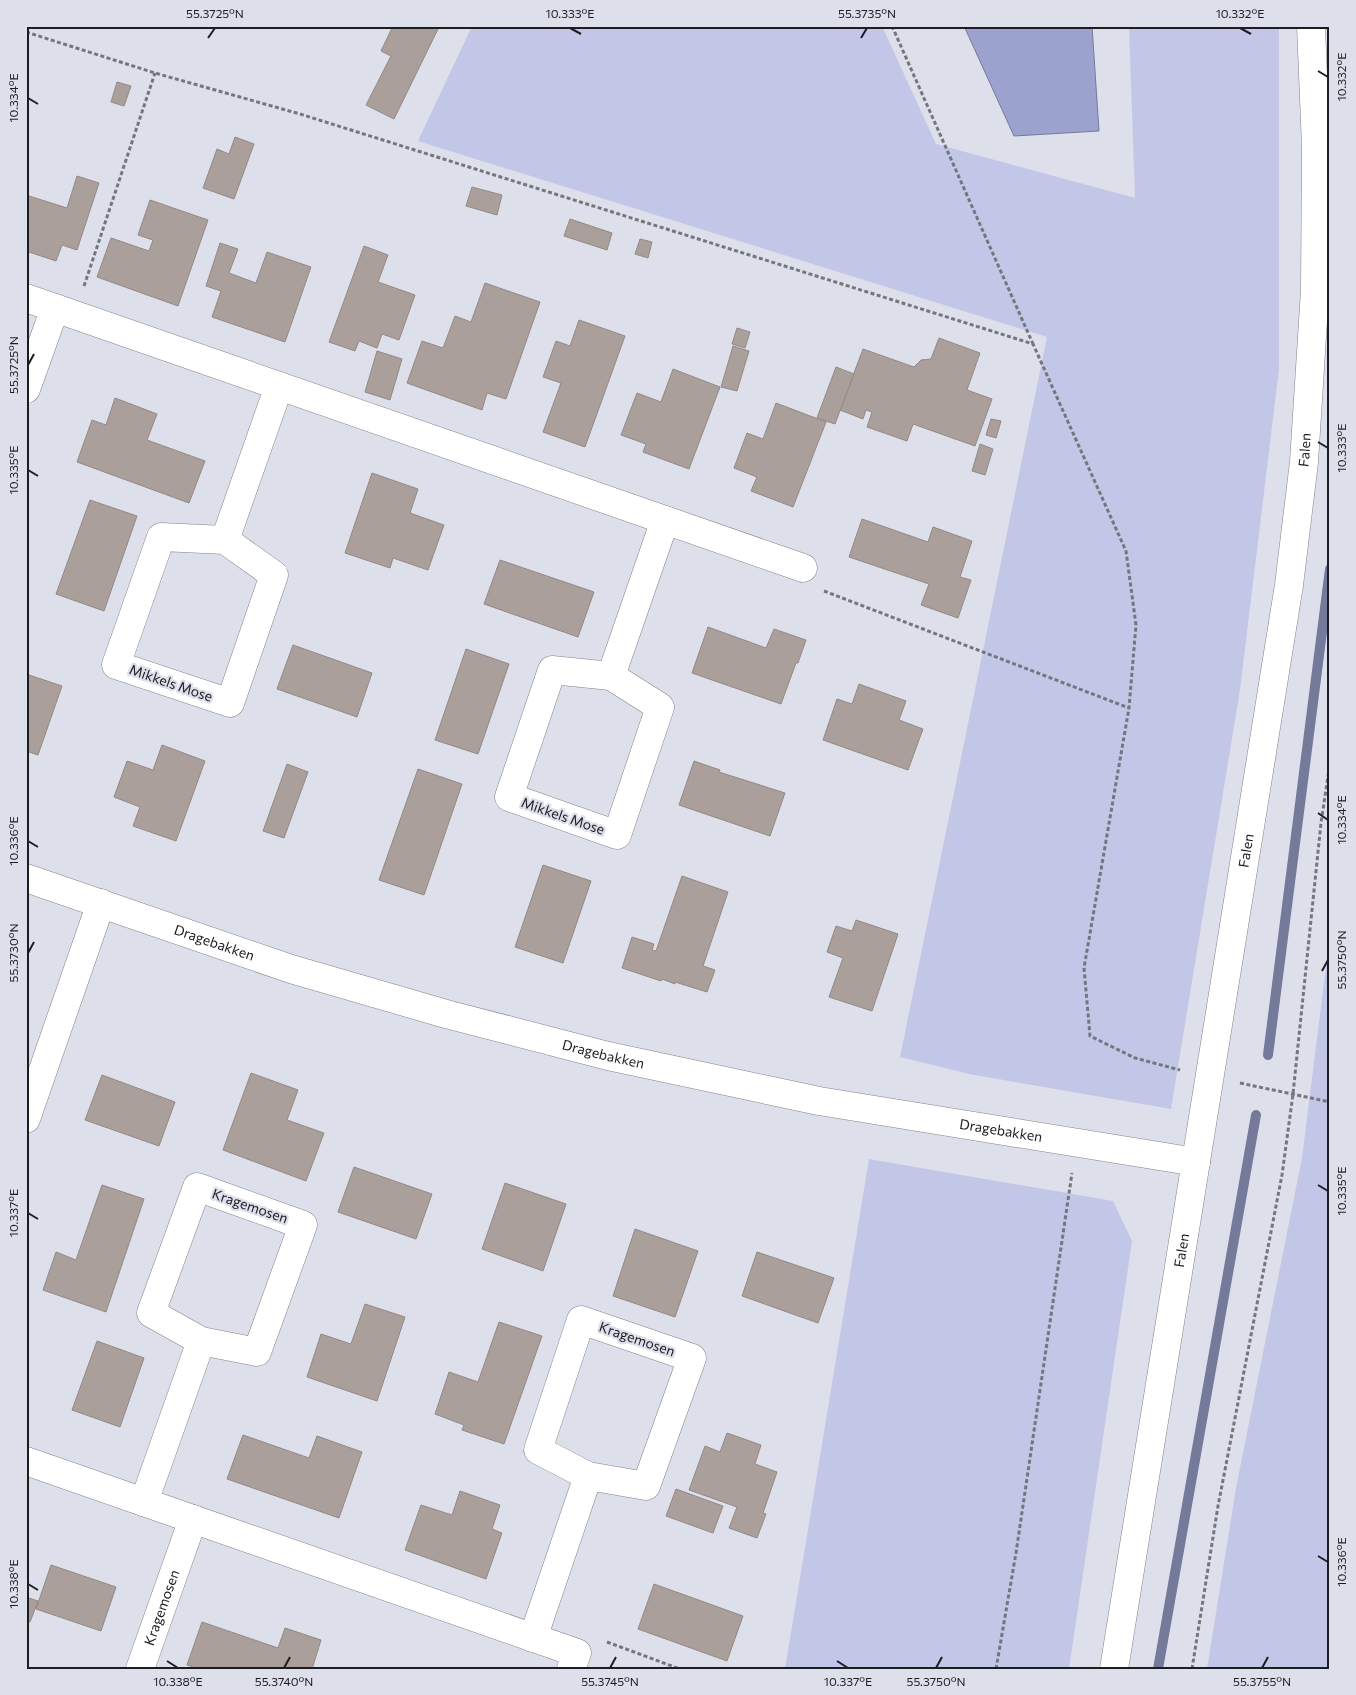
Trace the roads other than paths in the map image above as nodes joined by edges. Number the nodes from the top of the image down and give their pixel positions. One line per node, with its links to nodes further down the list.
1 (1312, 26): 13 (street, Falen)
2 (26, 298): 3 (street)
3 (65, 311): 4 (street); 5 (street)
4 (279, 386): 6 (street); 7 (street)
5 (26, 389)
6 (665, 520): 8 (street); 9 (street)
7 (225, 540): 7 (street, Mikkels Mose)
8 (803, 568)
9 (611, 676): 9 (street, Mikkels Mose)
10 (26, 878): 11 (street, Dragebakken)
11 (101, 903): 12 (street); 13 (street, Dragebakken)
12 (26, 1119)
13 (1196, 1162): 22 (street, Falen)
14 (202, 1341): 14 (street, Kragemosen); 17 (street)
15 (26, 1461): 17 (street)
16 (588, 1476): 16 (street, Kragemosen); 19 (street)
17 (144, 1502): 18 (street)
18 (193, 1519): 19 (street); 21 (street, Kragemosen)
19 (533, 1638): 20 (street)
20 (574, 1661)
21 (140, 1669)
22 (1114, 1669)

